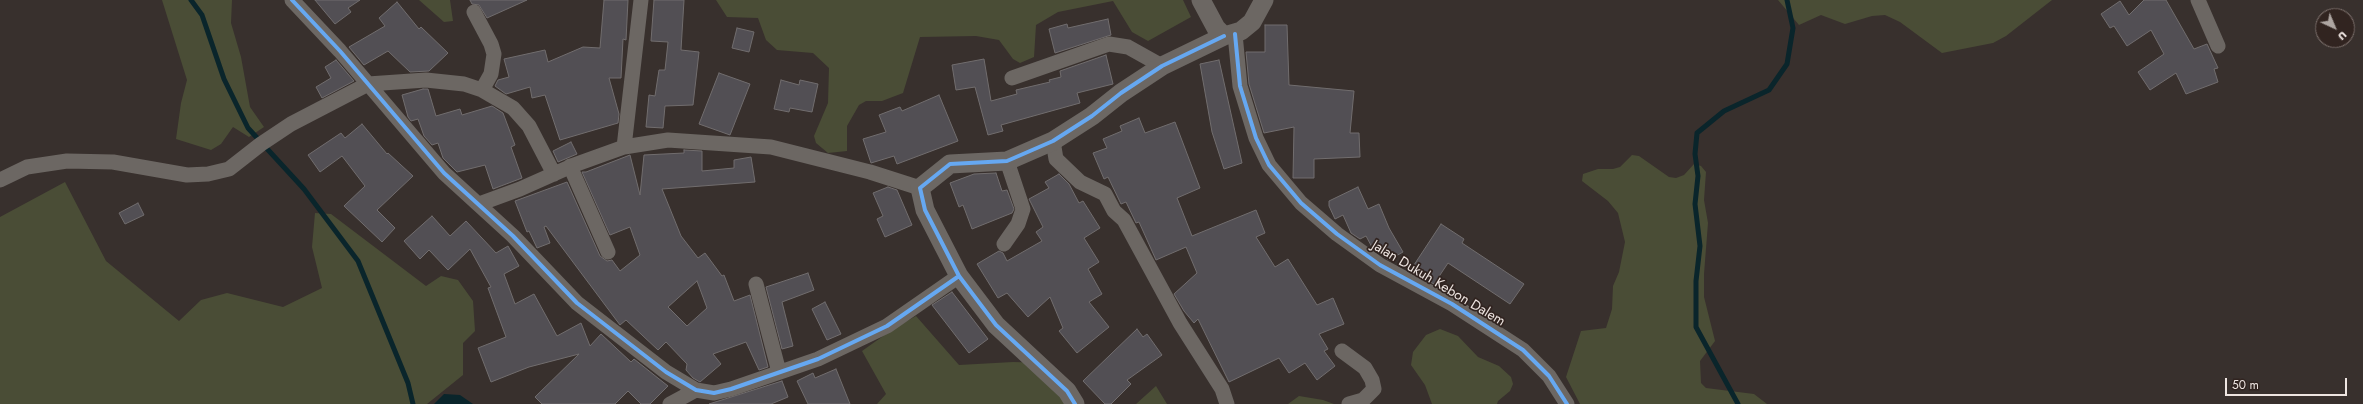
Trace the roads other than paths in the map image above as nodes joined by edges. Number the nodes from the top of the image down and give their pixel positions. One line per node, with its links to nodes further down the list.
1 (292, 0): 11 (street)
2 (642, 0): 14 (street)
3 (1201, 0): 7 (street)
4 (1264, 0): 7 (street)
5 (2198, 0): 8 (street)
6 (474, 12): 12 (street)
7 (1229, 35): 9 (street); 32 (street, Jalan Dukuh Kebon Dalem)
8 (2218, 46)
9 (1162, 66): 10 (street); 13 (street)
10 (1012, 78)
11 (368, 84): 12 (street); 18 (street); 20 (street)
12 (482, 90): 17 (street)
13 (1053, 141): 15 (street); 30 (street)
14 (624, 147): 16 (street); 19 (street)
15 (1007, 161): 19 (street); 21 (street)
16 (570, 166): 17 (street); 22 (street)
17 (554, 174): 20 (street)
18 (0, 180)
19 (920, 188): 23 (street)
20 (479, 204): 27 (street)
21 (1004, 244)
22 (608, 252)
23 (959, 276): 26 (street); 29 (street)
24 (756, 284): 26 (street)
25 (1342, 351): 31 (street)
26 (779, 372): 27 (street)
27 (696, 390): 28 (street)
28 (670, 404)
29 (1075, 404)
30 (1227, 404)
31 (1349, 404)
32 (1567, 404)

